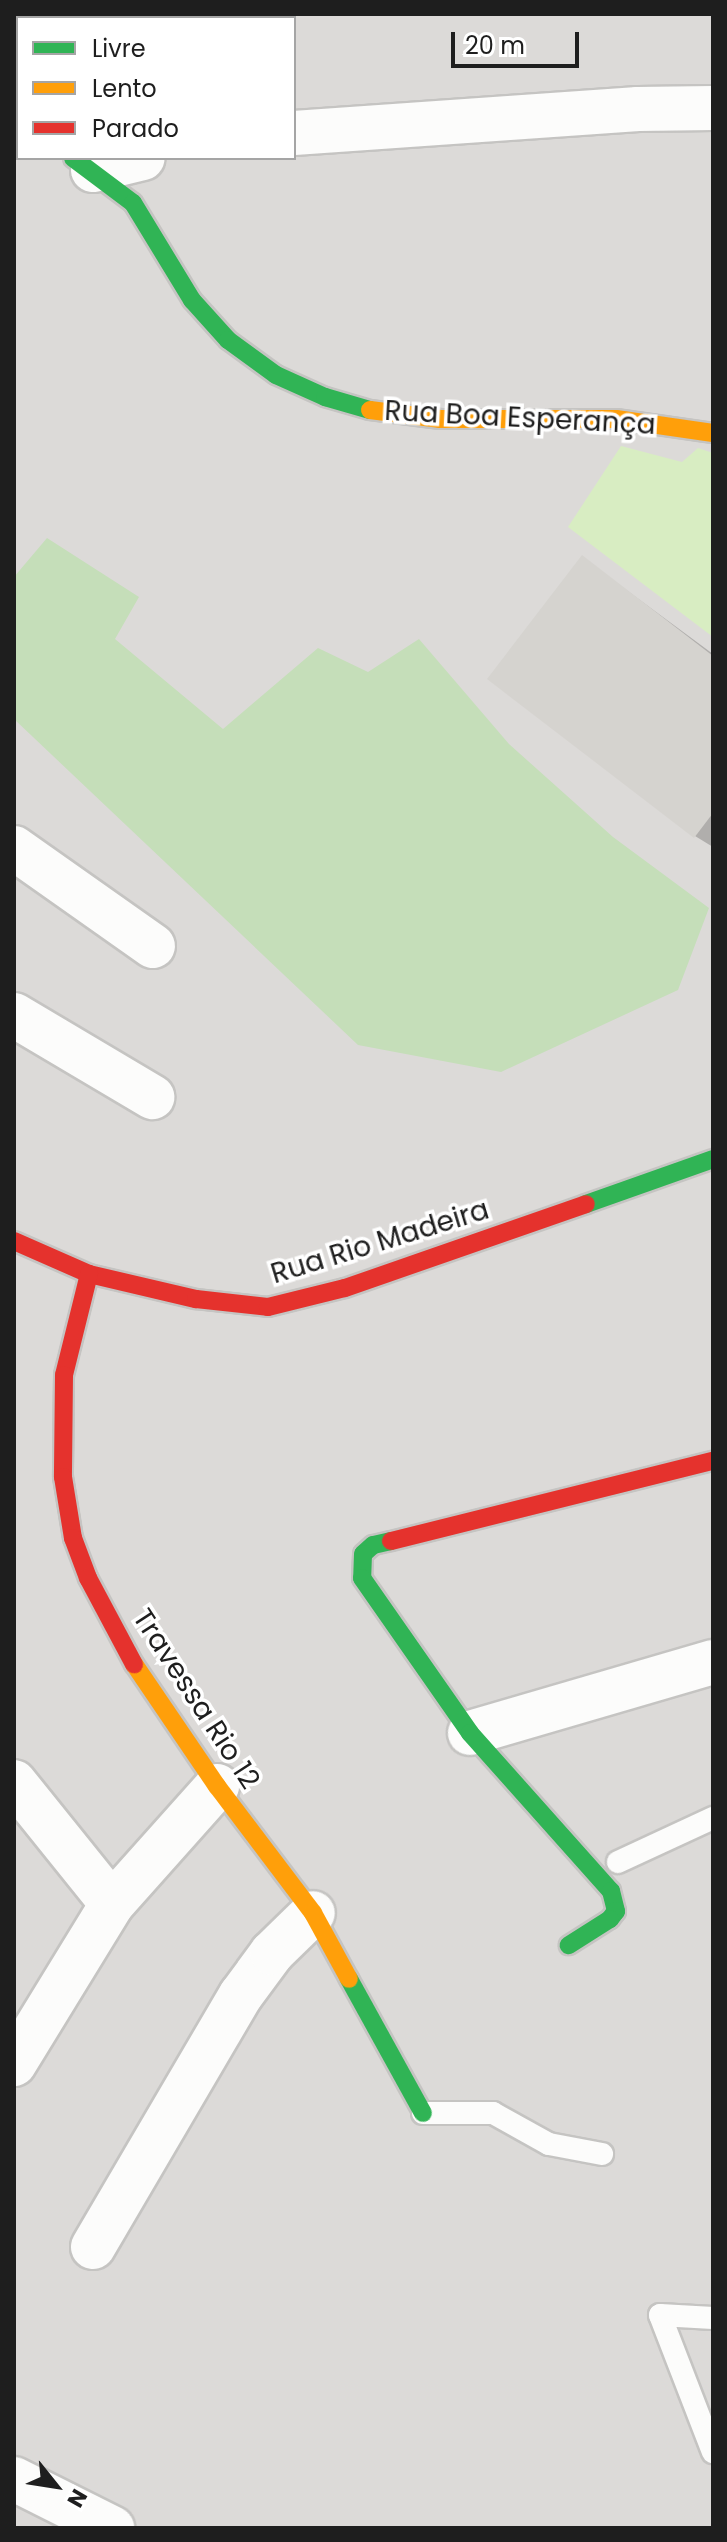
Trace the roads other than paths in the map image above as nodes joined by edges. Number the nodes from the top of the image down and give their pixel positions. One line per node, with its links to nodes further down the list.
1 (713, 108): 2 (street)
2 (296, 133)
3 (123, 160): 4 (street, Rua Boa Esperança)
4 (83, 164): 5 (street, Rua Boa Esperança)
5 (713, 433)
6 (14, 848): 7 (street)
7 (153, 946)
8 (14, 1015): 9 (street)
9 (152, 1097)
10 (713, 1159): 12 (street, Rua Rio Madeira)
11 (14, 1241): 12 (street, Rua Rio Madeira)
12 (89, 1274): 17 (street, Travessa Rio 12)
13 (713, 1461): 15 (street)
14 (713, 1662): 15 (street)
15 (470, 1733): 22 (street)
16 (14, 1782): 20 (street)
17 (217, 1786): 20 (street); 21 (street, Travessa Rio 12)
18 (713, 1818): 19 (lane)
19 (618, 1862)
20 (112, 1904): 23 (street)
21 (313, 1913): 24 (street, Travessa Rio 12); 26 (street)
22 (569, 1945)
23 (14, 2064)
24 (423, 2113): 25 (lane)
25 (602, 2154)
26 (93, 2247)
27 (713, 2318): 28 (lane)
28 (713, 2452)
29 (14, 2479): 30 (street)
30 (112, 2528)

